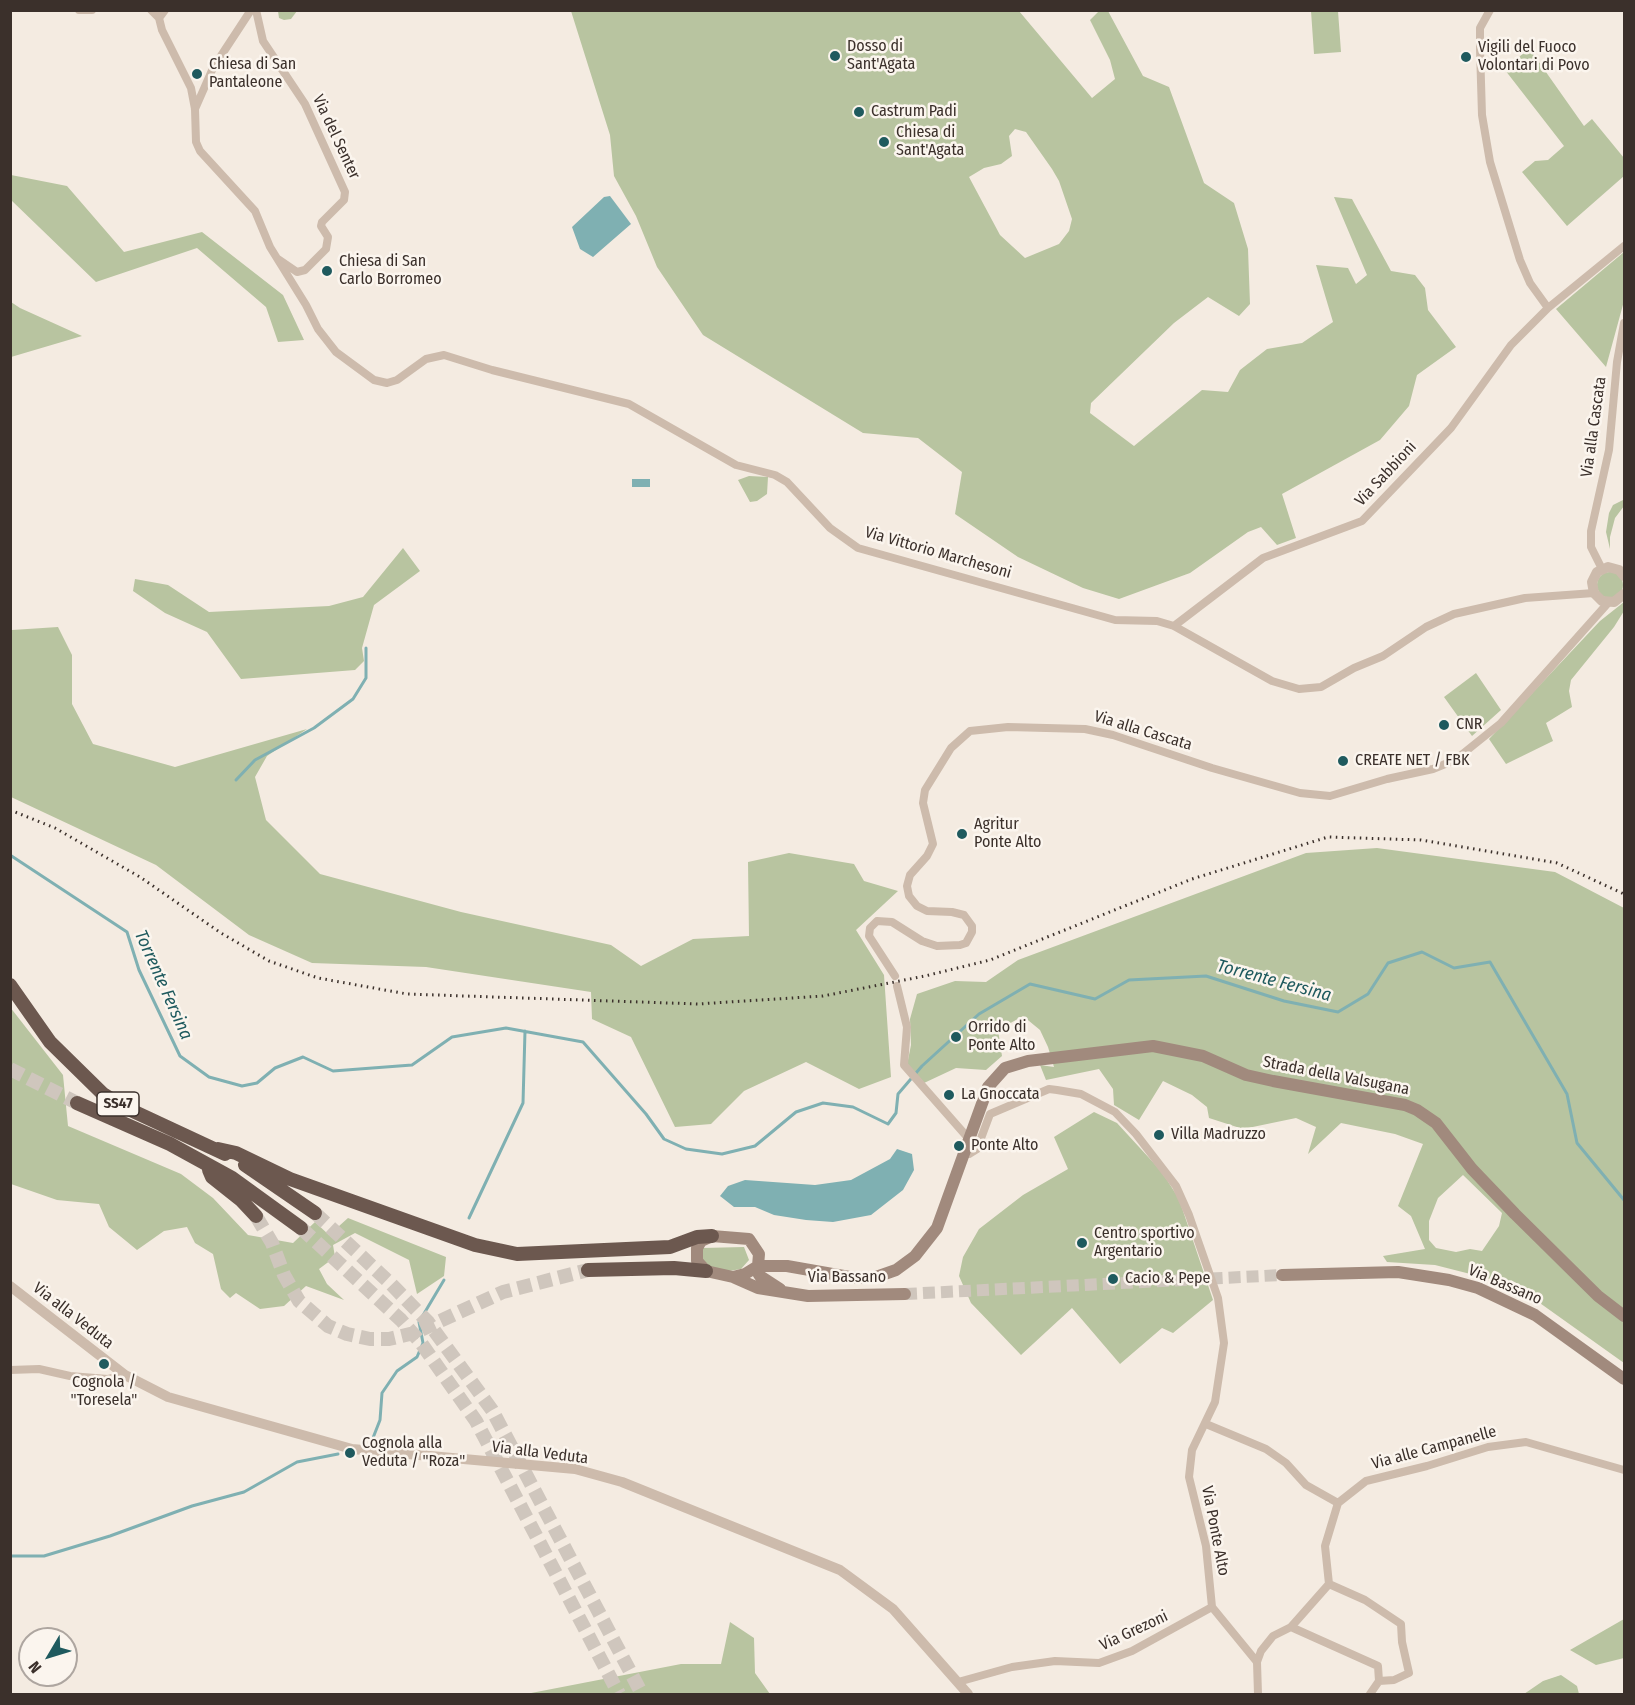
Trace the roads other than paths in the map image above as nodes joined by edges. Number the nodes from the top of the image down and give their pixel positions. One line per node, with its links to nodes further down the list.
1 (79, 10): 2 (street)
2 (92, 10)
3 (152, 10): 7 (street, Via Vittorio Marchesoni)
4 (251, 10): 8 (street, Via Vittorio Marchesoni)
5 (256, 10): 10 (street, Via del Senter)
6 (1490, 10): 11 (street)
7 (162, 14): 8 (street, Via Vittorio Marchesoni)
8 (195, 109): 10 (street, Via Vittorio Marchesoni)
9 (1624, 246): 11 (street, Via Sabbioni)
10 (275, 257): 18 (street, Via Vittorio Marchesoni)
11 (1548, 308): 18 (street, Via Sabbioni)
12 (1624, 323): 13 (street, Via alla Cascata)
13 (1602, 569): 14 (street); 15 (street)
14 (1624, 575)
15 (1594, 593): 17 (street); 18 (street, Via Vittorio Marchesoni)
16 (1624, 595): 17 (street)
17 (1608, 603): 19 (street, Via alla Cascata)
18 (1174, 626)
19 (895, 976)
20 (10, 985): 24 (highway, SS47)
21 (897, 986): 23 (street)
22 (77, 1103): 26 (highway, SS47)
23 (969, 1138): 25 (main road, Strada della Valsugana); 41 (main road, Strada della Valsugana)
24 (218, 1149): 27 (highway, SS47); 30 (highway)
25 (964, 1152): 32 (main road, Strada della Valsugana); 45 (street, Via Ponte Alto)
26 (207, 1165): 28 (highway); 29 (highway, SS47)
27 (315, 1213)
28 (256, 1216)
29 (301, 1228)
30 (712, 1236): 31 (main road, Strada della Valsugana); 35 (main road)
31 (757, 1247): 32 (main road, Strada della Valsugana); 33 (main road)
32 (787, 1266): 33 (main road, Strada della Valsugana)
33 (756, 1267): 37 (main road, Strada della Valsugana); 39 (main road, Via Bassano)
34 (588, 1270): 35 (highway)
35 (706, 1271): 37 (main road)
36 (1282, 1275): 44 (main road, Via Bassano)
37 (733, 1277): 39 (main road, Via Bassano)
38 (10, 1286): 43 (street, Via alla Veduta)
39 (789, 1294): 40 (main road, Via Bassano)
40 (905, 1294)
41 (1624, 1316)
42 (10, 1370): 43 (street)
43 (125, 1375): 53 (street, Via alla Veduta)
44 (1624, 1379)
45 (1206, 1424): 47 (street); 49 (street, Via Ponte Alto)
46 (1624, 1470): 47 (street, Via alle Campanelle)
47 (1338, 1503): 48 (street)
48 (1329, 1584): 50 (street); 52 (street)
49 (1212, 1607): 51 (street); 53 (street, Via Grezoni)
50 (1291, 1628): 51 (street); 52 (street)
51 (1257, 1662): 55 (street)
52 (1379, 1681): 56 (street)
53 (958, 1682): 54 (street, Via alla Veduta)
54 (968, 1695)
55 (1258, 1695)
56 (1370, 1695)

